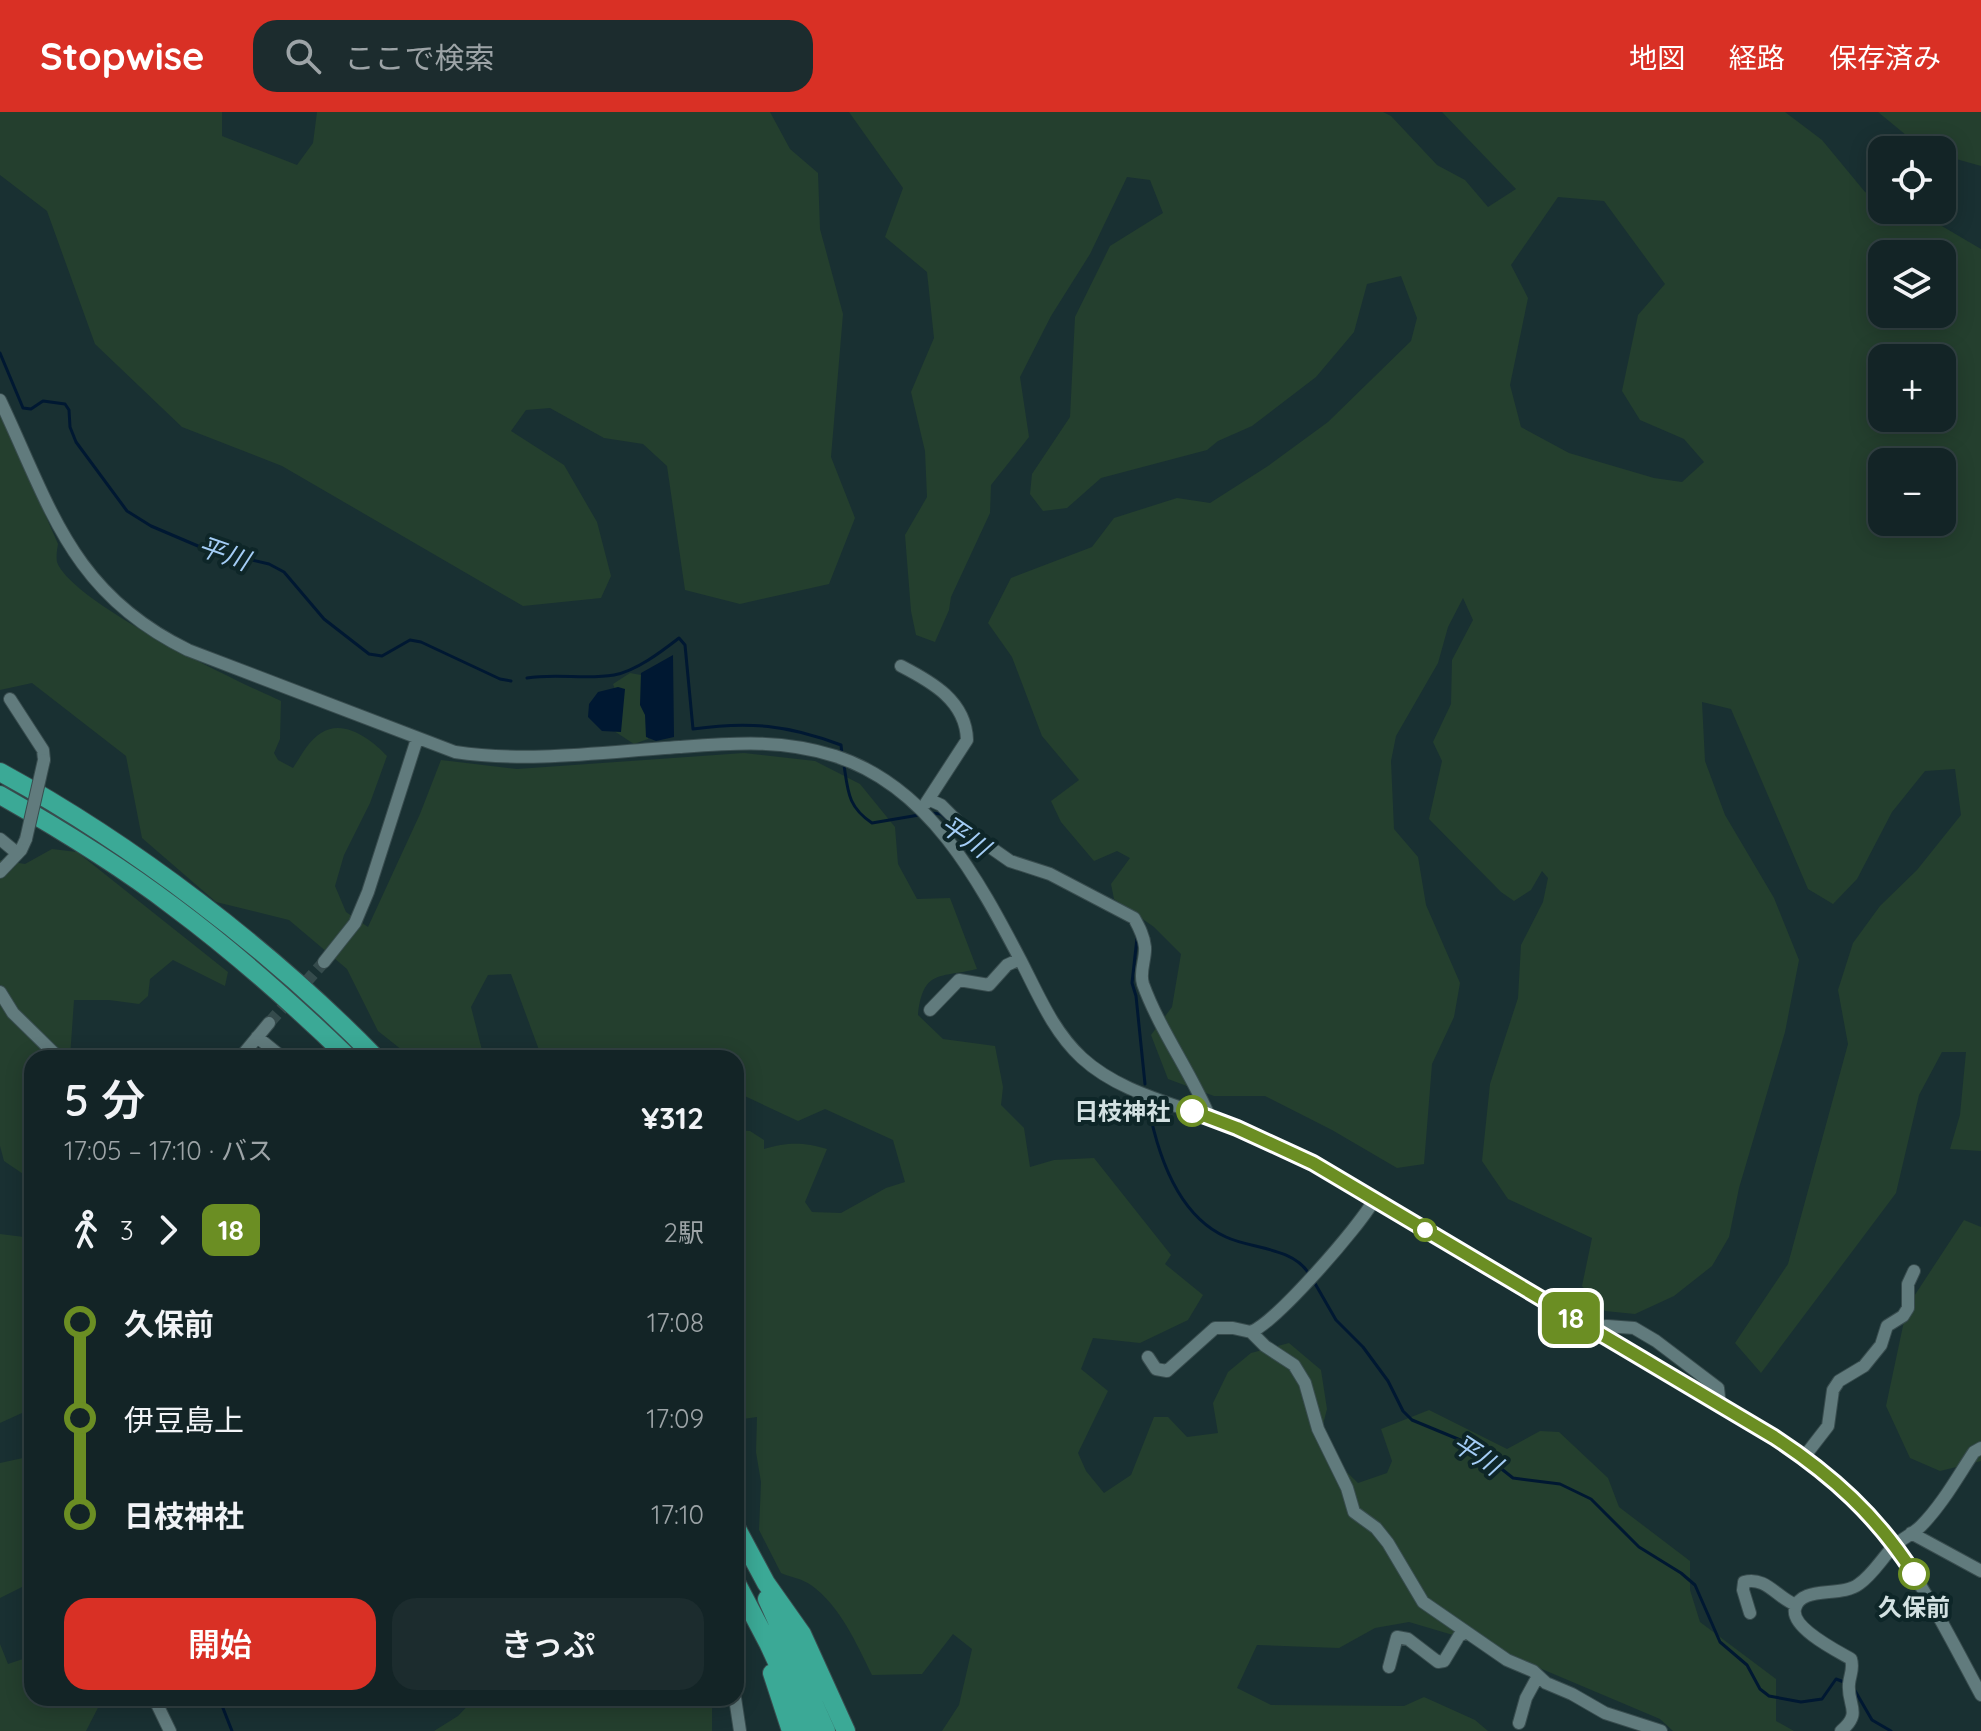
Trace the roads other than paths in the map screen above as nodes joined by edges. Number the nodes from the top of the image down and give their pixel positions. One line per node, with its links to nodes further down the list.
1 (0, 400): 4 (street)
2 (901, 666): 7 (street)
3 (10, 699): 9 (street, bridge)
4 (417, 739): 7 (street); 12 (street)
5 (0, 772): 21 (highway)
6 (0, 795): 20 (highway)
7 (926, 809): 11 (street); 22 (street)
8 (0, 839): 9 (street)
9 (17, 853): 10 (street)
10 (0, 872)
11 (1020, 959): 14 (street); 22 (street)
12 (324, 962)
13 (0, 992): 17 (street)
14 (930, 1010)
15 (269, 1023): 16 (street)
16 (257, 1037): 18 (street); 19 (street)
17 (51, 1050)
18 (246, 1050)
19 (273, 1050)
20 (340, 1050)
21 (368, 1050)
22 (1210, 1118): 23 (street)
23 (1374, 1200): 25 (street); 26 (street)
24 (1914, 1271): 30 (street)
25 (1591, 1329): 28 (street); 28 (street)
26 (1251, 1332): 27 (street); 40 (street)
27 (1148, 1357)
28 (1720, 1407): 30 (street)
29 (1981, 1448): 31 (street)
30 (1804, 1457): 33 (street)
31 (1911, 1533): 33 (street); 35 (street)
32 (744, 1542): 52 (highway)
33 (1895, 1545): 38 (street); 43 (street)
34 (744, 1556): 51 (highway)
35 (1981, 1571)
36 (744, 1597): 37 (highway)
37 (747, 1602): 49 (highway); 50 (highway)
38 (1796, 1605): 39 (street); 54 (street)
39 (1750, 1613)
40 (1466, 1632): 41 (street); 42 (street)
41 (1389, 1667)
42 (1538, 1676): 46 (street); 53 (street)
43 (1981, 1695)
44 (158, 1706): 47 (street)
45 (736, 1706): 48 (street)
46 (1519, 1723)
47 (170, 1731)
48 (740, 1731)
49 (791, 1731)
50 (809, 1731)
51 (826, 1731)
52 (847, 1731)
53 (1661, 1731)
54 (1841, 1731)

